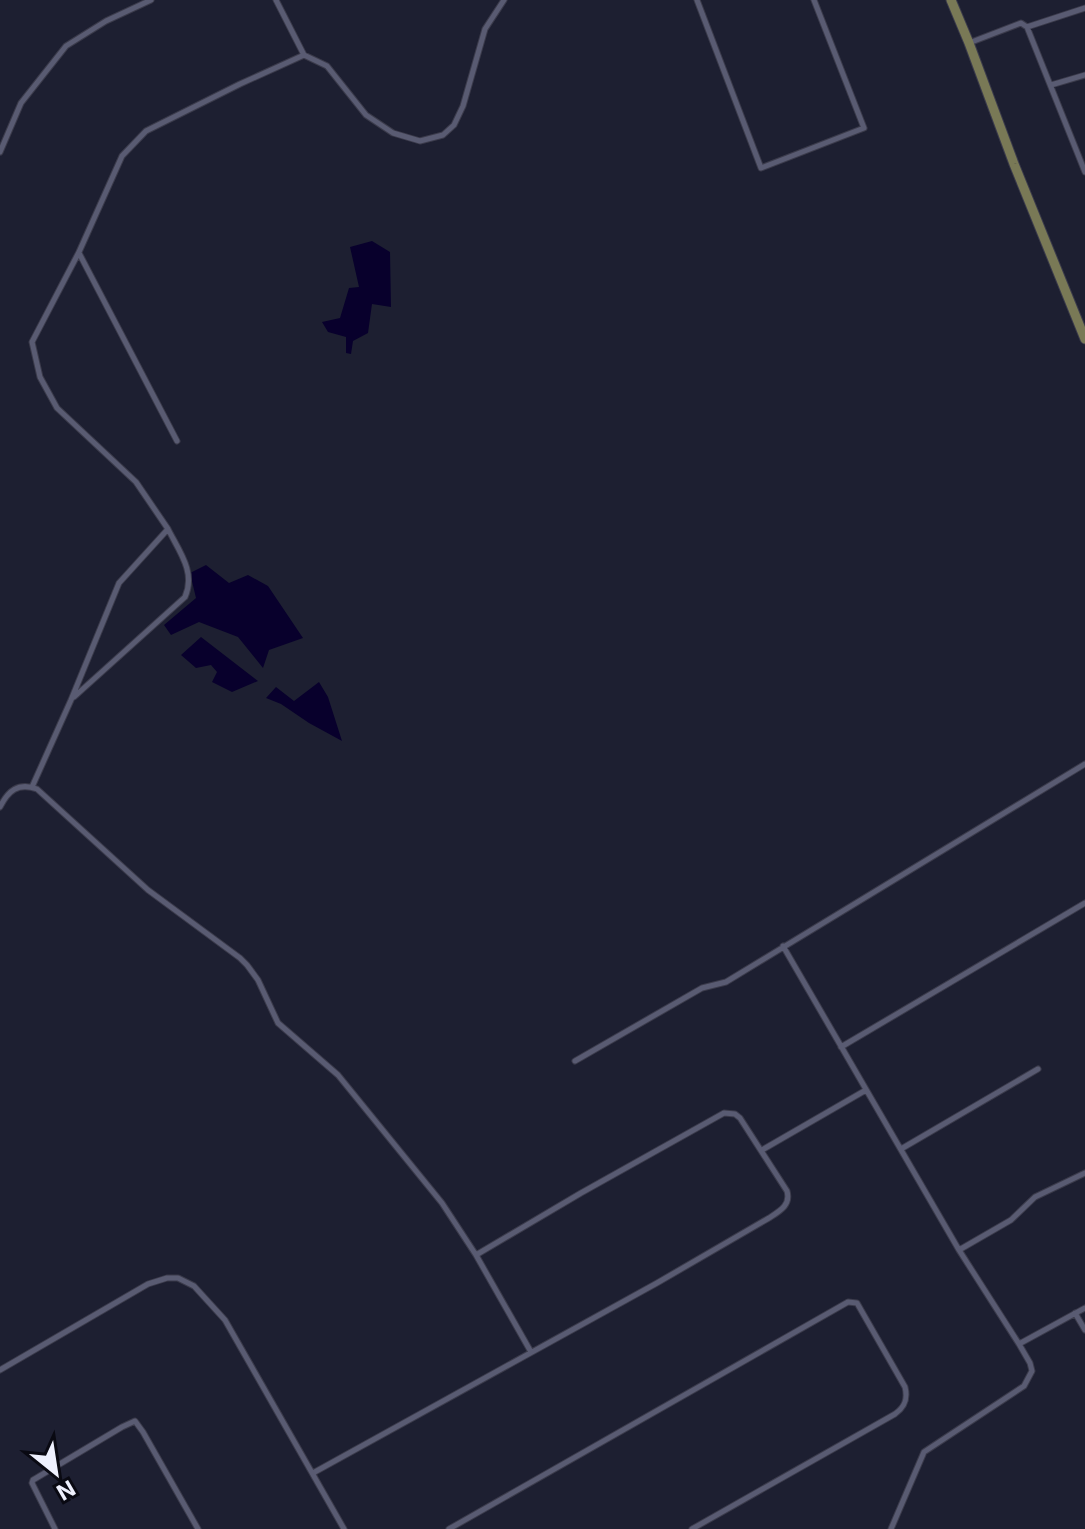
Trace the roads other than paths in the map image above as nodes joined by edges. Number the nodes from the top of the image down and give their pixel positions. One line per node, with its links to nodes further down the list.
1 (151, 0): 15 (street)
2 (276, 0): 10 (street)
3 (504, 0): 10 (street)
4 (697, 0): 5 (street)
5 (814, 0)
6 (951, 0): 9 (main road)
7 (1085, 8): 8 (street)
8 (1027, 27): 9 (street); 12 (street)
9 (969, 43): 18 (main road)
10 (304, 55): 17 (street)
11 (1085, 75): 12 (street)
12 (1051, 85): 14 (street)
13 (1085, 144): 14 (street)
14 (1075, 147): 16 (street)
15 (0, 152)
16 (1085, 172)
17 (79, 252): 19 (street); 20 (street)
18 (1085, 339)
19 (177, 441)
20 (168, 529): 21 (street); 21 (street)
21 (71, 700): 23 (street)
22 (1085, 764): 26 (street)
23 (32, 787): 24 (street); 35 (street)
24 (0, 807)
25 (1085, 903): 27 (street)
26 (783, 946): 27 (street); 28 (street)
27 (841, 1047): 30 (street)
28 (575, 1061)
29 (1038, 1069): 31 (street)
30 (866, 1090): 31 (street); 32 (street)
31 (901, 1149): 34 (street)
32 (762, 1150): 35 (street); 40 (street)
33 (1085, 1173): 34 (street)
34 (959, 1250): 39 (street)
35 (476, 1255): 40 (street)
36 (1085, 1308): 37 (street)
37 (1075, 1313): 38 (street); 39 (street)
38 (1085, 1330)
39 (1019, 1344): 48 (street)
40 (531, 1352): 42 (street)
41 (0, 1370): 42 (street)
42 (313, 1473): 45 (street)
43 (55, 1529): 44 (street)
44 (198, 1529)
45 (344, 1529)
46 (449, 1529): 47 (street)
47 (692, 1529)
48 (891, 1529)

